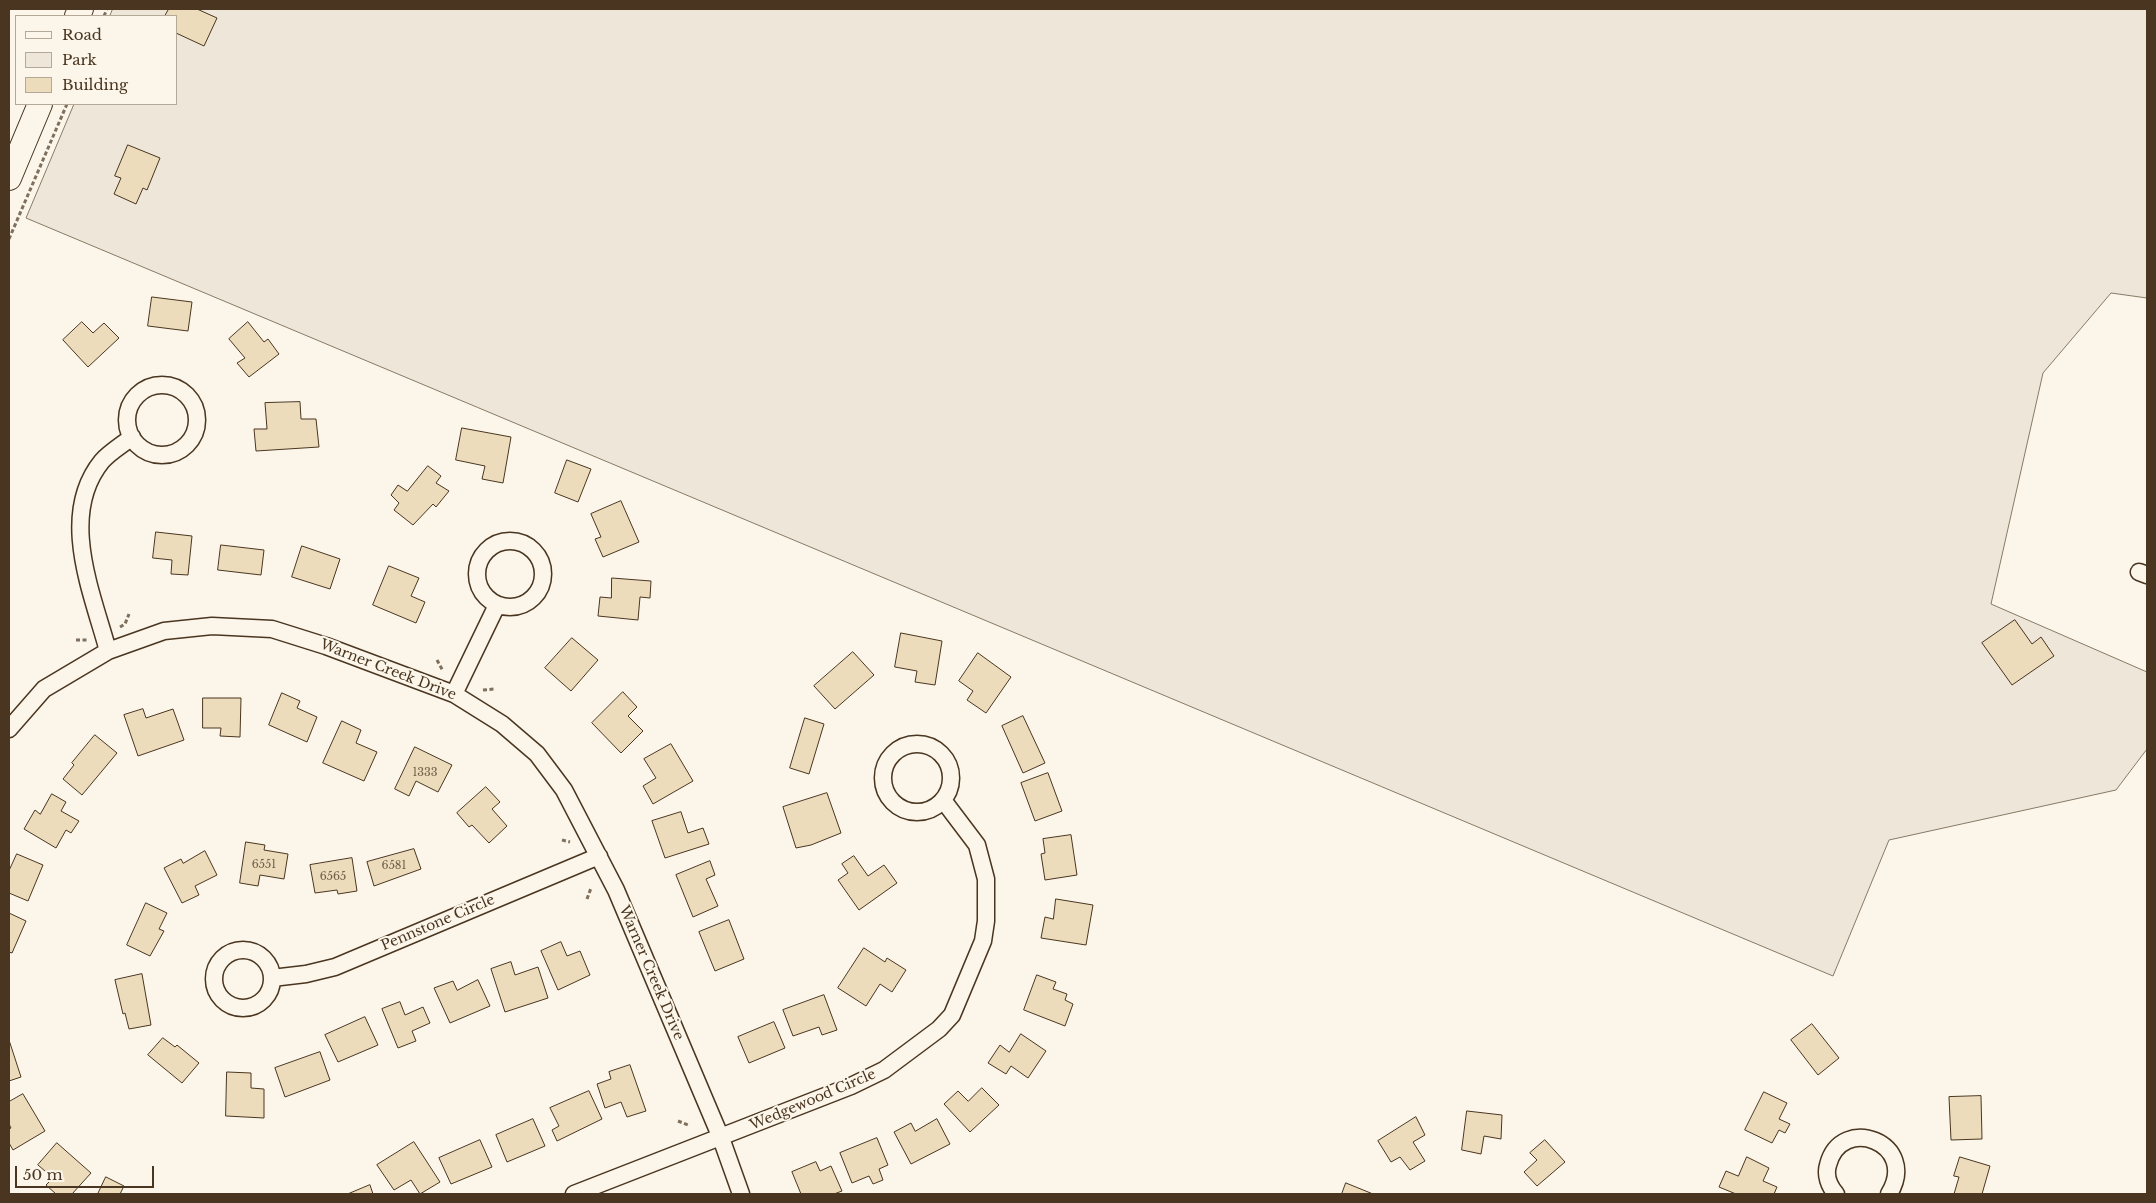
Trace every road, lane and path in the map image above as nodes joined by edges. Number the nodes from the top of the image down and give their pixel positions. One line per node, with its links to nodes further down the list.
1 (40, 105): 3 (main road)
2 (67, 105): 4 (path)
3 (9, 178)
4 (9, 239)
5 (132, 437): 5 (street); 7 (street)
6 (497, 605): 6 (street); 12 (street)
7 (108, 651): 12 (street, Warner Creek Drive); 13 (street, Warner Creek Drive)
8 (437, 660): 9 (path)
9 (443, 671)
10 (494, 689): 11 (path)
11 (483, 690)
12 (454, 694): 17 (street, Warner Creek Drive)
13 (9, 729)
14 (944, 800): 14 (street); 23 (street, Wedgewood Circle)
15 (562, 840): 16 (path)
16 (570, 842)
17 (599, 856): 20 (street, Pennstone Circle); 23 (street, Warner Creek Drive)
18 (591, 888): 19 (path)
19 (587, 898)
20 (272, 978)
21 (678, 1121): 22 (path)
22 (688, 1125)
23 (721, 1138): 24 (street, Wedgewood Circle); 25 (street, Warner Creek Drive)
24 (574, 1194)
25 (742, 1194)
26 (1836, 1194): 27 (street)
27 (1889, 1194)

